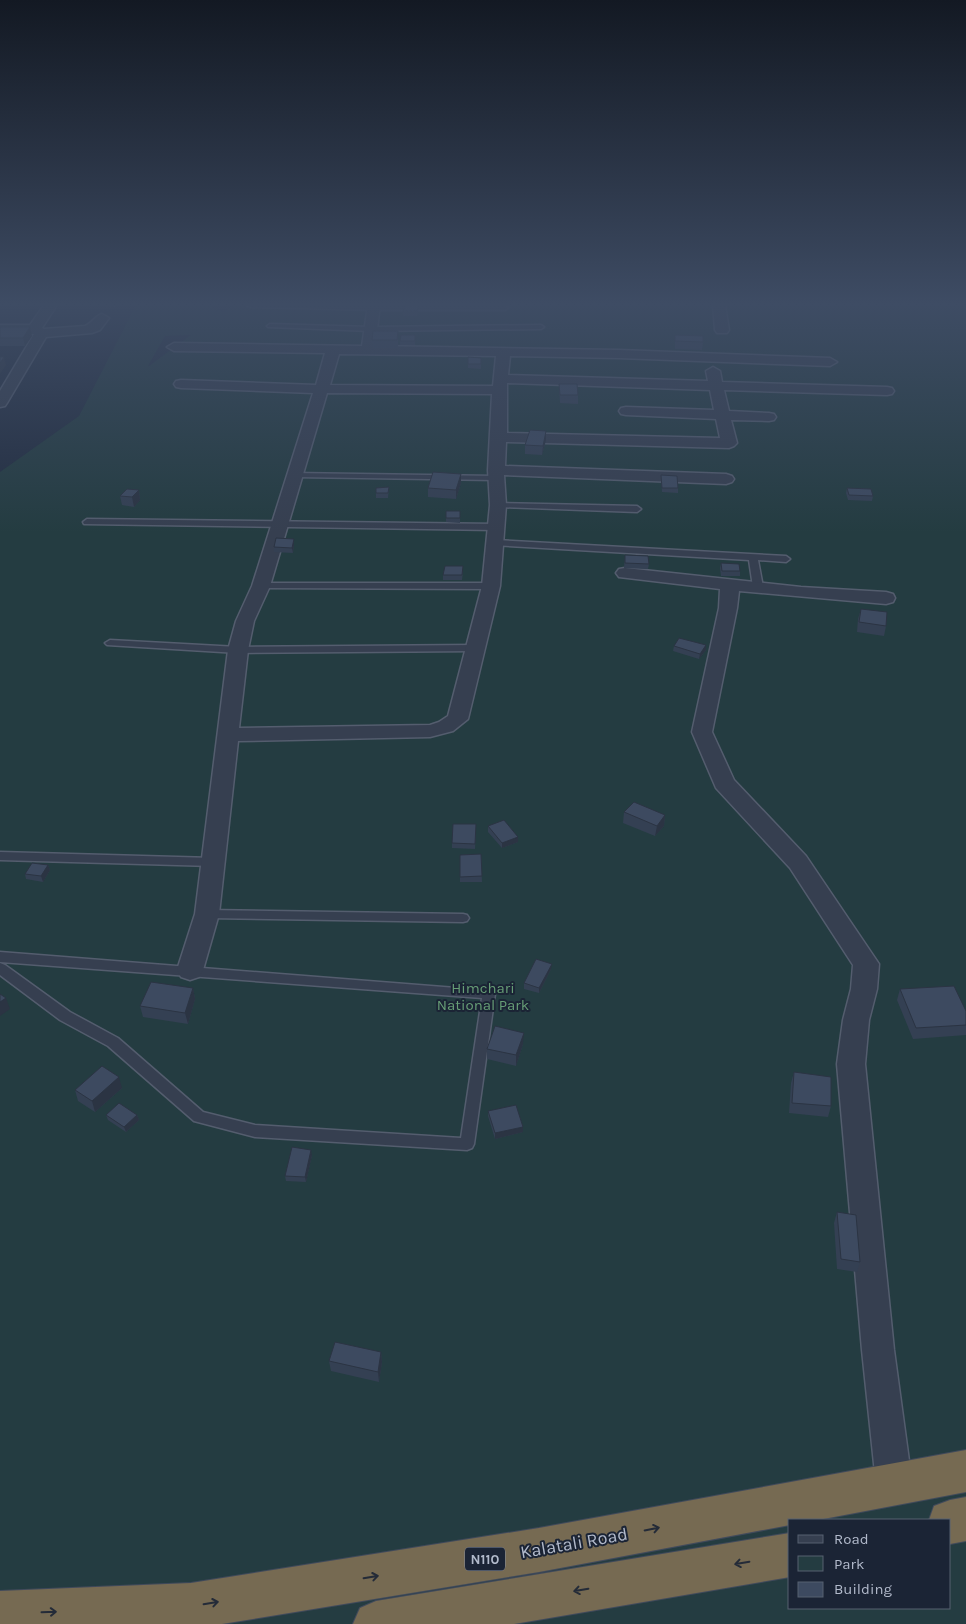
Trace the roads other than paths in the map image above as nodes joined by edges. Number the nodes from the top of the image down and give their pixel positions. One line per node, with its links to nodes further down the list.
1 (12, 381): 10 (street)
2 (323, 381): 8 (street)
3 (501, 381): 6 (street)
4 (716, 381): 7 (street)
5 (181, 384): 8 (street)
6 (500, 385): 7 (street); 8 (street); 14 (street)
7 (717, 385): 9 (street); 12 (street)
8 (320, 389): 15 (street)
9 (886, 391)
10 (0, 403)
11 (626, 411): 12 (street)
12 (723, 414): 13 (street); 14 (street)
13 (769, 417)
14 (499, 437): 16 (street)
15 (296, 474): 16 (lane); 21 (street)
16 (496, 474): 17 (street); 18 (street)
17 (726, 479)
18 (498, 506): 19 (lane); 22 (street)
19 (637, 509)
20 (87, 522): 21 (lane)
21 (280, 525): 22 (lane); 27 (street)
22 (496, 535): 23 (lane); 28 (street)
23 (753, 557): 24 (lane); 29 (lane)
24 (786, 559)
25 (625, 573): 26 (street)
26 (730, 584): 29 (street); 43 (street)
27 (261, 586): 28 (lane); 33 (street)
28 (491, 586): 32 (street)
29 (758, 586): 30 (street)
30 (886, 598)
31 (110, 643): 33 (lane)
32 (476, 648): 33 (lane); 34 (street)
33 (238, 650): 34 (street)
34 (228, 735): 36 (street)
35 (0, 856): 36 (lane)
36 (213, 862): 37 (street)
37 (207, 914): 38 (lane); 41 (street)
38 (463, 918)
39 (0, 957): 41 (lane)
40 (0, 968): 41 (lane)
41 (190, 970)
42 (966, 1471): 43 (highway, Kalatali Road / N110)
43 (894, 1483): 48 (highway, Kalatali Road / N110, one-way to 43)
44 (966, 1519): 45 (highway)
45 (951, 1522)
46 (788, 1555): 47 (highway, one-way to 47)
47 (541, 1610): 49 (highway)
48 (0, 1614)
49 (376, 1624)

